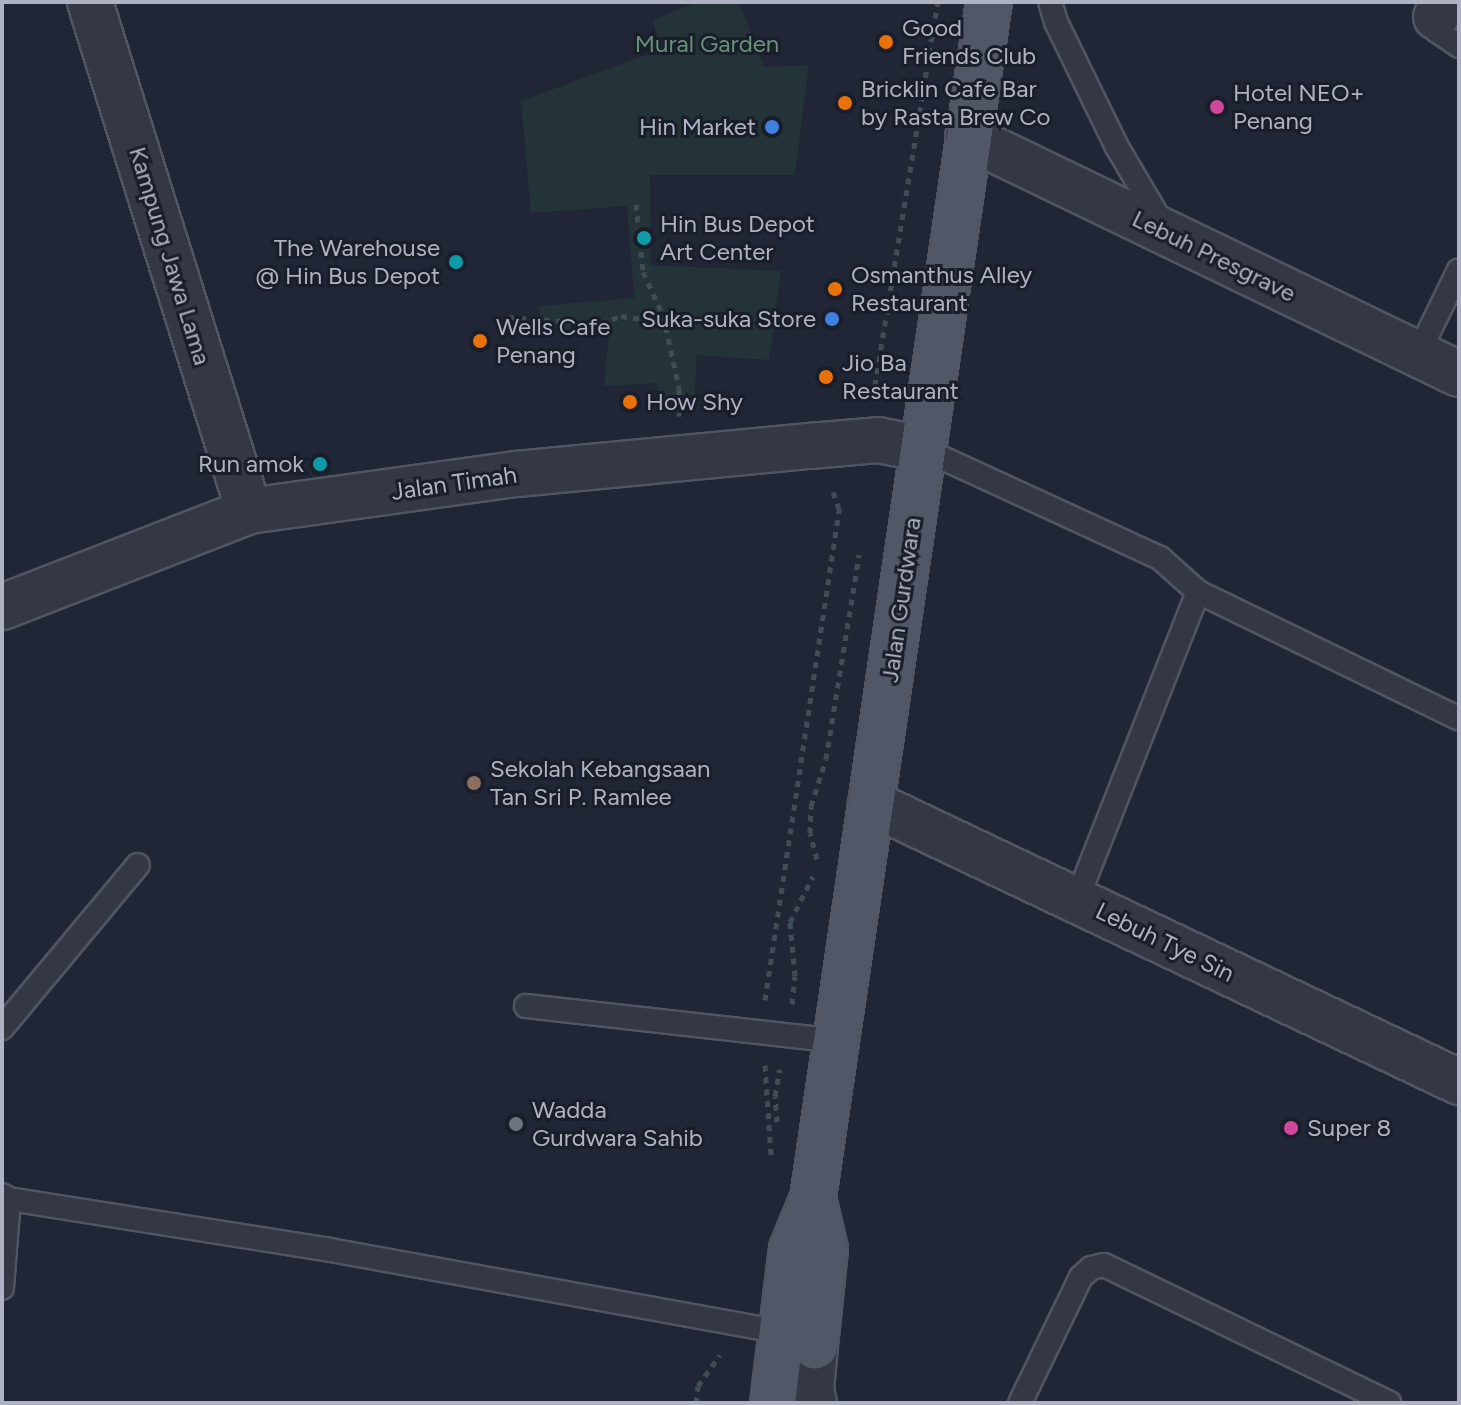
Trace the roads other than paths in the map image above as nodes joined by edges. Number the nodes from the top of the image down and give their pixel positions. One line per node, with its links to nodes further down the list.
1 (90, 2): 10 (street, Kampung Jawa Lama)
2 (989, 2): 4 (main road, Jalan Gurdwara)
3 (1050, 2): 5 (lane)
4 (968, 137): 5 (street, Lebuh Presgrave); 9 (main road, Jalan Gurdwara)
5 (1167, 234): 7 (street, Lebuh Presgrave)
6 (1459, 270): 7 (lane)
7 (1418, 354): 8 (street, Lebuh Presgrave)
8 (1459, 374)
9 (923, 449): 10 (street, Jalan Timah); 11 (lane); 14 (main road, Jalan Gurdwara)
10 (249, 511): 12 (street, Jalan Timah)
11 (1198, 592): 13 (lane); 16 (lane)
12 (2, 607)
13 (1459, 719)
14 (871, 803): 16 (street, Lebuh Tye Sin); 19 (main road, Jalan Gurdwara)
15 (138, 865): 18 (lane)
16 (1077, 899): 20 (street, Lebuh Tye Sin)
17 (526, 1006): 19 (lane)
18 (2, 1028)
19 (836, 1041): 23 (main road, Jalan Gurdwara)
20 (1459, 1082)
21 (6, 1197): 22 (lane); 23 (lane)
22 (2, 1288)
23 (799, 1339): 24 (main road, Jalan Gurdwara); 25 (street)
24 (773, 1403)
25 (814, 1403)
26 (1020, 1403): 27 (lane)
27 (1389, 1403)

